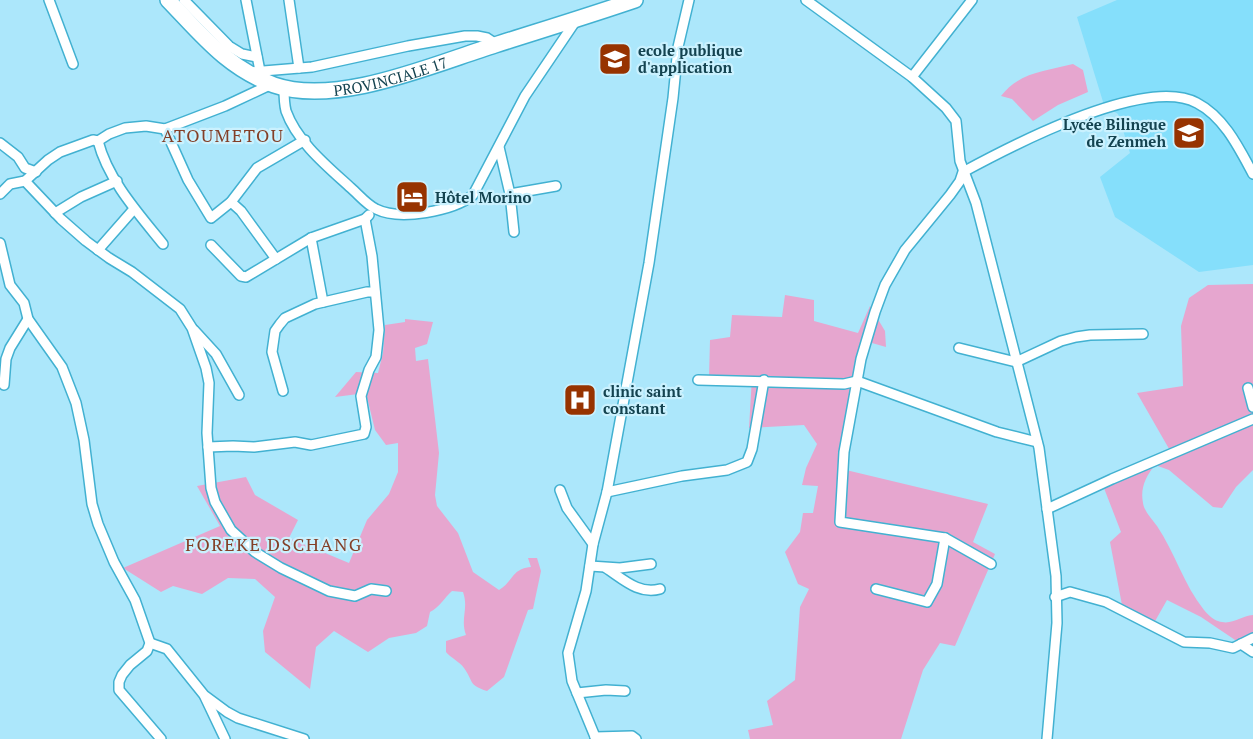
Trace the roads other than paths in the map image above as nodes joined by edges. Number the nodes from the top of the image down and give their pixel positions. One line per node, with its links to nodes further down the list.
1 (49, 0): 13 (street)
2 (168, 0): 15 (main road, PROVINCIALE 17)
3 (184, 0): 12 (street)
4 (246, 0): 12 (street)
5 (289, 0): 14 (street)
6 (635, 0): 10 (main road, PROVINCIALE 17)
7 (689, 0): 62 (street)
8 (806, 0): 16 (street)
9 (972, 0): 16 (street)
10 (577, 20): 11 (main road, PROVINCIALE 17); 22 (street)
11 (496, 44): 14 (street); 17 (main road, PROVINCIALE 17)
12 (257, 57): 15 (street)
13 (73, 64)
14 (299, 68): 15 (street)
15 (254, 72): 17 (main road, PROVINCIALE 17)
16 (912, 77): 24 (street)
17 (278, 86): 18 (street); 19 (street)
18 (165, 129): 20 (street); 31 (street)
19 (305, 140): 31 (street); 33 (street)
20 (98, 141): 23 (street); 27 (street)
21 (0, 143): 23 (street)
22 (499, 147): 30 (street); 33 (street)
23 (36, 172): 26 (street)
24 (963, 172): 25 (street); 49 (street); 52 (street)
25 (1253, 174)
26 (25, 181): 29 (street); 34 (street)
27 (117, 181): 32 (street); 34 (street)
28 (556, 186): 30 (street)
29 (0, 194)
30 (510, 194): 36 (street)
31 (231, 202): 42 (street)
32 (134, 209): 39 (street); 41 (street)
33 (375, 209): 35 (street)
34 (55, 213): 41 (street)
35 (365, 219): 37 (street); 43 (street)
36 (514, 232)
37 (310, 238): 42 (street); 44 (street)
38 (0, 243): 45 (street)
39 (163, 244)
40 (211, 245): 42 (street)
41 (98, 250): 46 (street)
42 (276, 259)
43 (375, 292): 44 (street); 60 (street)
44 (323, 302): 55 (street)
45 (28, 319): 53 (street); 75 (street)
46 (192, 328): 56 (street); 60 (street)
47 (1143, 334): 49 (street)
48 (960, 348): 49 (street)
49 (1016, 362): 59 (street)
50 (698, 380): 51 (street)
51 (764, 381): 52 (street); 62 (street)
52 (857, 381): 59 (street); 64 (street)
53 (4, 384)
54 (1248, 388): 57 (street)
55 (283, 391)
56 (239, 395)
57 (1253, 407)
58 (1253, 418): 63 (street)
59 (1037, 442): 63 (street)
60 (208, 447): 72 (street)
61 (560, 490): 65 (street)
62 (607, 492): 65 (street)
63 (1047, 509): 73 (street)
64 (945, 538): 67 (street); 71 (street)
65 (593, 544): 68 (street)
66 (651, 564): 69 (street)
67 (991, 564)
68 (590, 566): 69 (street); 79 (street)
69 (606, 568): 70 (street)
70 (660, 589)
71 (876, 589)
72 (386, 591)
73 (1055, 597): 76 (street); 86 (street)
74 (1253, 638): 76 (street)
75 (150, 642): 80 (street); 82 (street)
76 (1241, 644): 77 (street)
77 (1253, 652)
78 (625, 691): 79 (street)
79 (577, 693): 81 (street)
80 (204, 695): 83 (street); 84 (street)
81 (596, 738): 85 (street)
82 (161, 739)
83 (225, 739)
84 (304, 739)
85 (636, 739)
86 (1047, 739)

